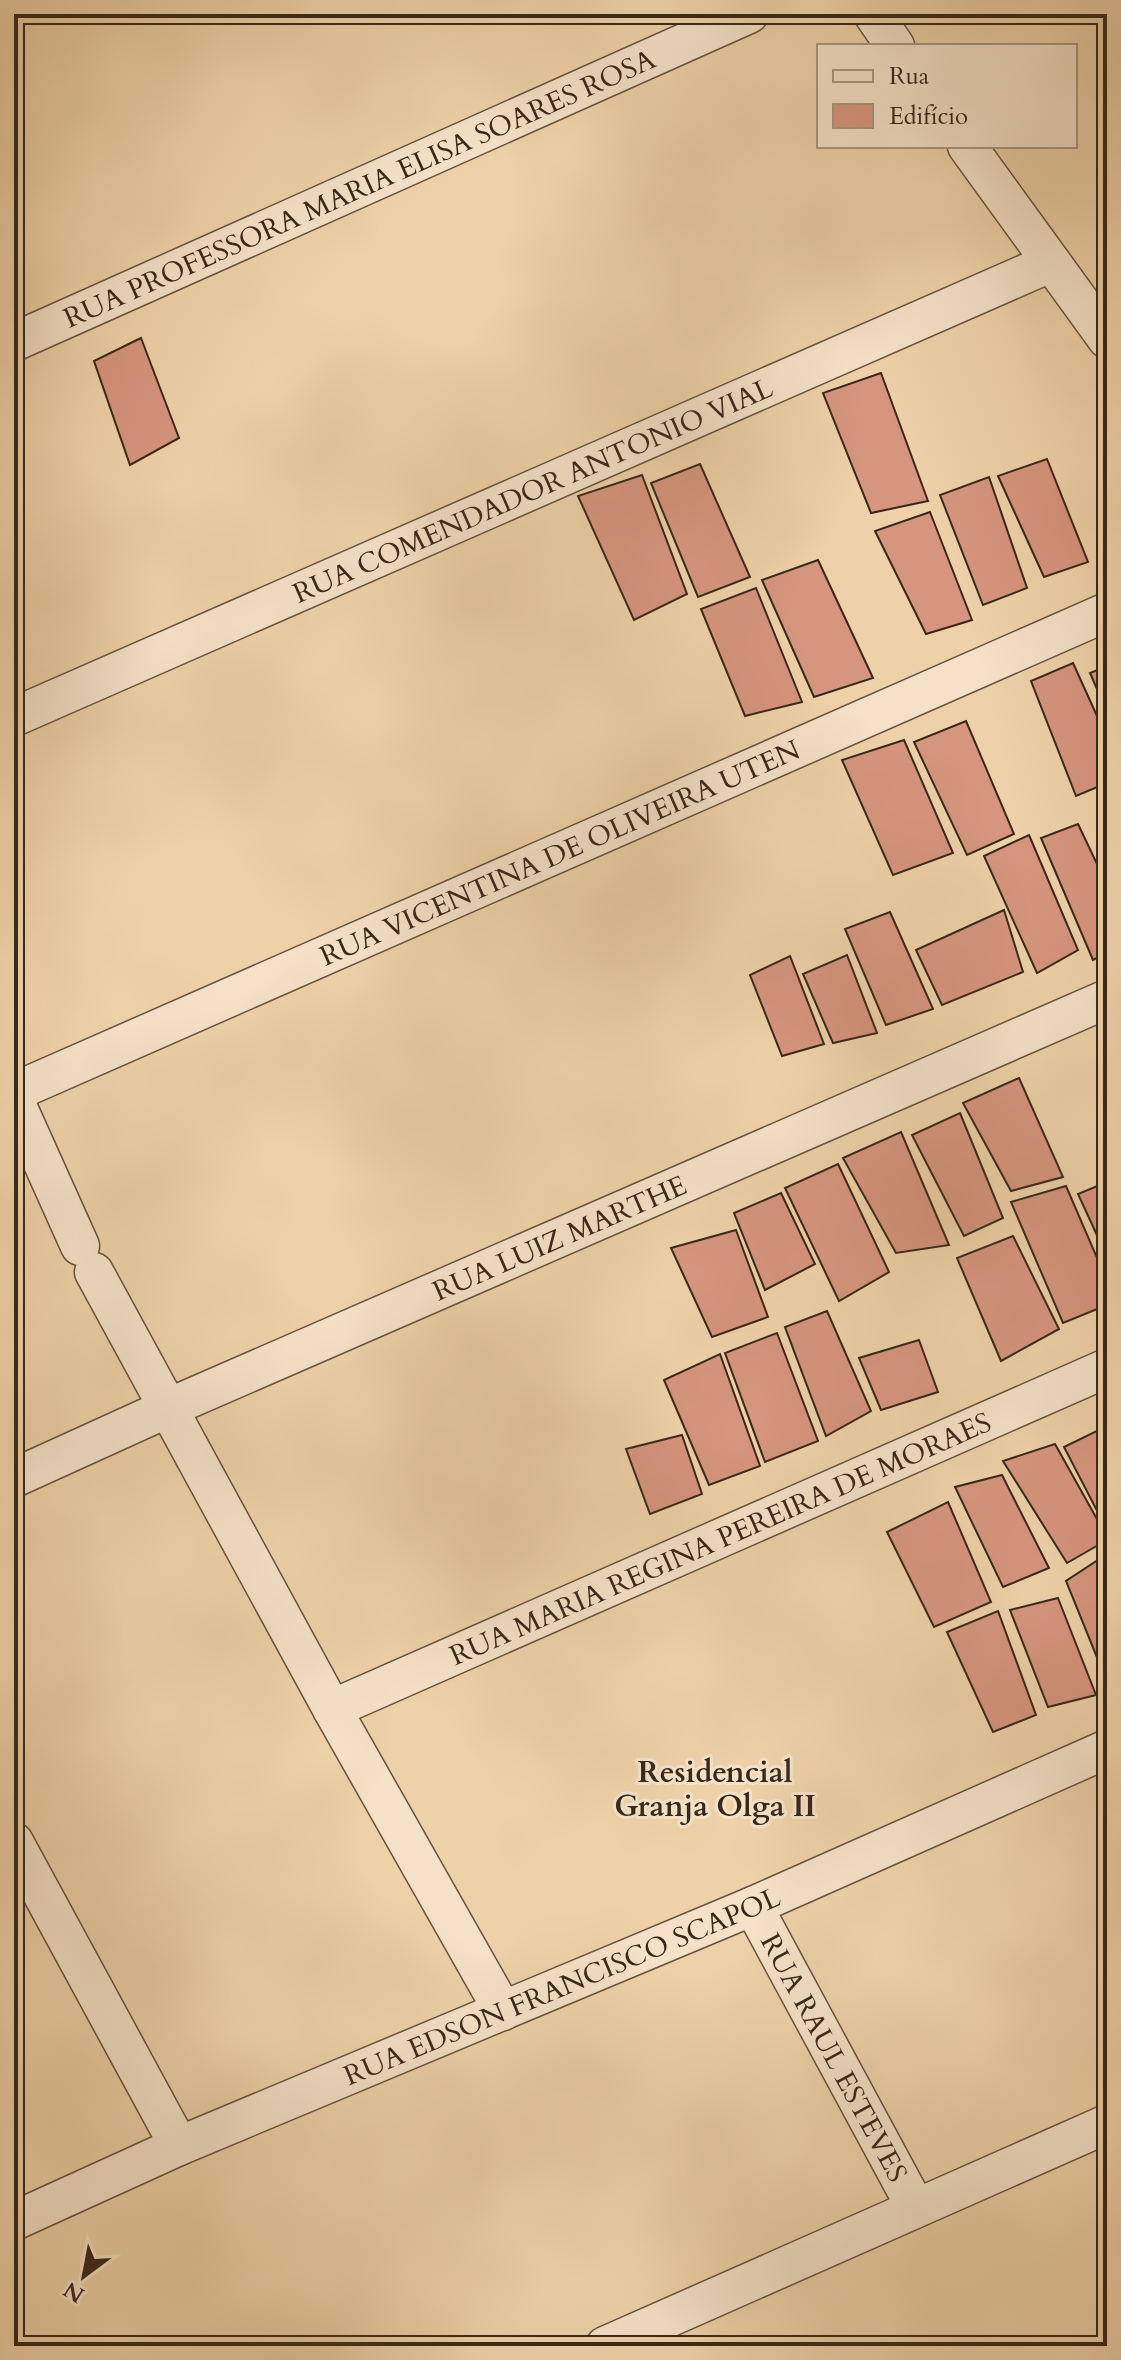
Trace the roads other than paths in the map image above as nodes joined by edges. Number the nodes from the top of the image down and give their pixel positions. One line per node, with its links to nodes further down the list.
1 (749, 14): 7 (street, RUA PROFESSORA MARIA ELISA SOARES ROSA)
2 (873, 14): 3 (street)
3 (894, 44)
4 (968, 148): 5 (street)
5 (1050, 263): 6 (street); 9 (street, RUA COMENDADOR ANTONIO VIAL)
6 (1107, 339)
7 (14, 342)
8 (1107, 612): 11 (street, RUA VICENTINA DE OLIVEIRA UTEN)
9 (14, 717)
10 (1107, 999): 14 (street, RUA LUIZ MARTHE)
11 (14, 1092)
12 (14, 1099): 14 (street)
13 (1107, 1368): 16 (street, RUA MARIA REGINA PEREIRA DE MORAES)
14 (168, 1408): 15 (street, RUA LUIZ MARTHE); 16 (street)
15 (14, 1478)
16 (332, 1709): 20 (street)
17 (1107, 1749): 19 (street, RUA EDSON FRANCISCO SCAPOL)
18 (14, 1842): 22 (street)
19 (753, 1906): 20 (street, RUA EDSON FRANCISCO SCAPOL); 23 (street, RUA RAUL ESTEVES)
20 (503, 2011): 22 (street, RUA EDSON FRANCISCO SCAPOL)
21 (1107, 2124): 23 (street)
22 (179, 2146): 24 (street, RUA EDSON FRANCISCO SCAPOL)
23 (916, 2208): 25 (street)
24 (14, 2221)
25 (605, 2346)

